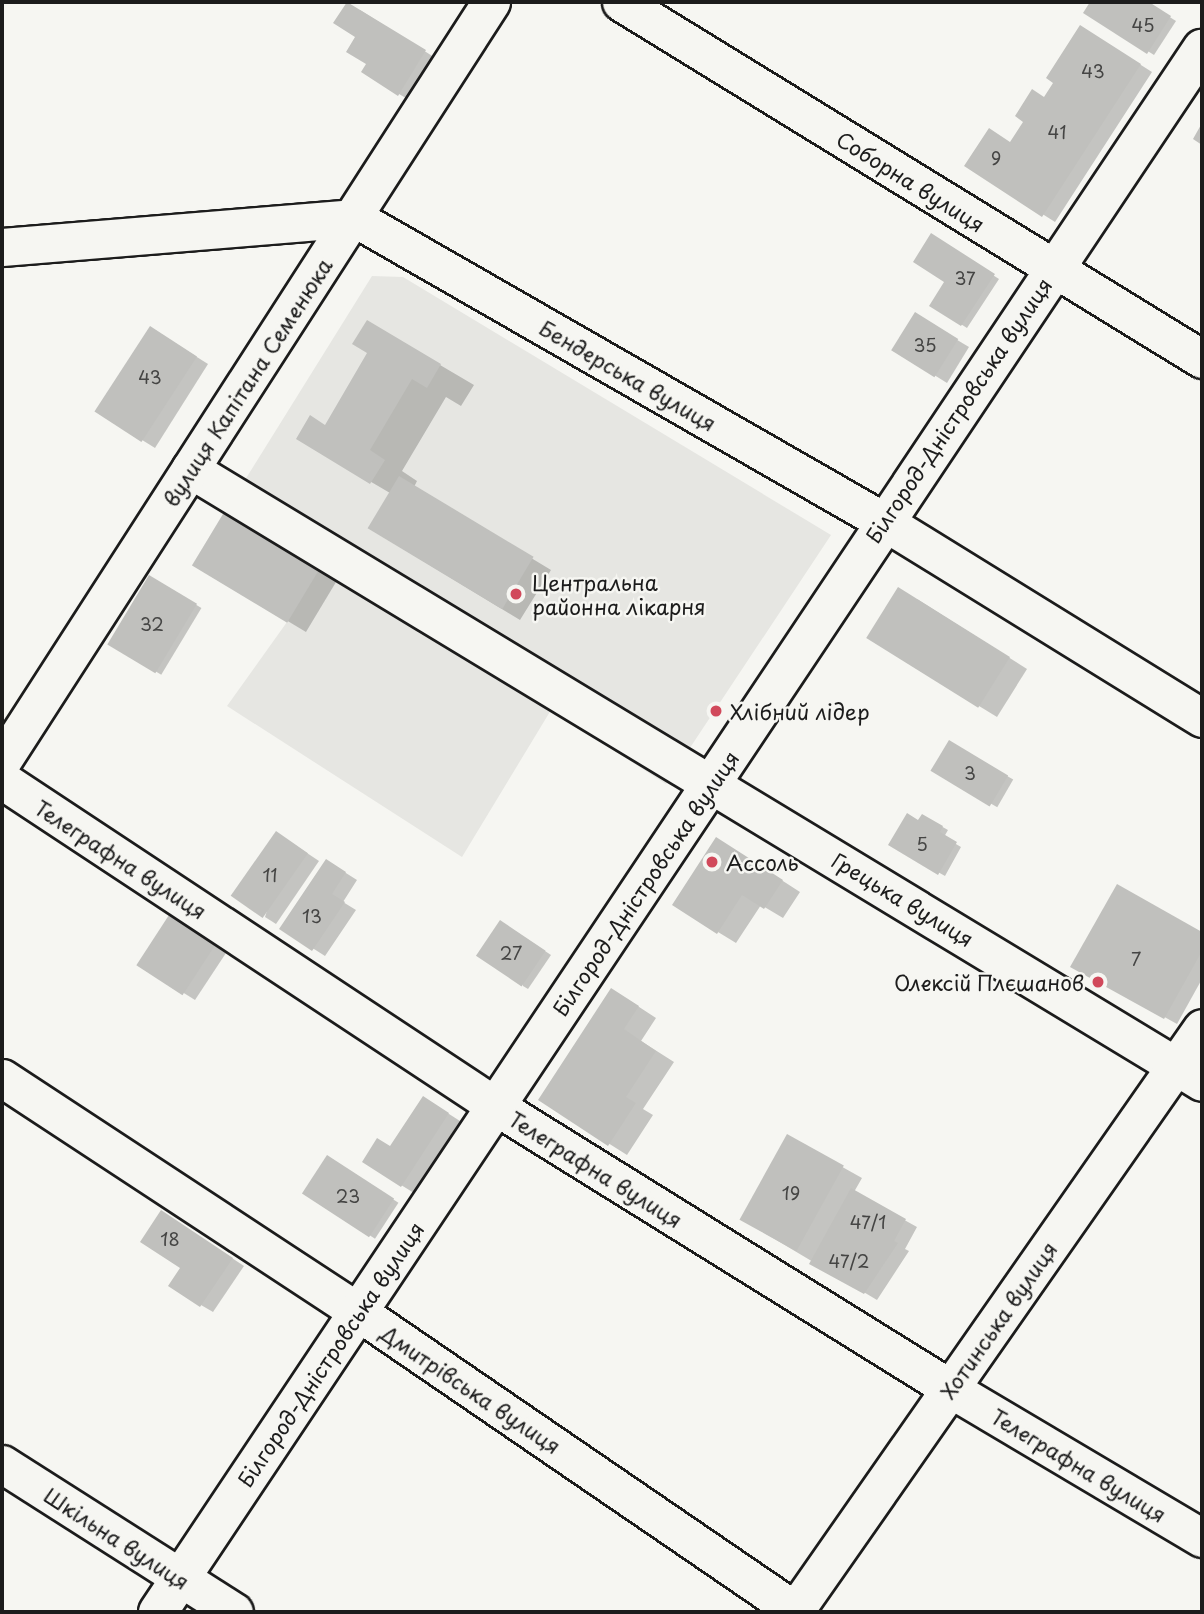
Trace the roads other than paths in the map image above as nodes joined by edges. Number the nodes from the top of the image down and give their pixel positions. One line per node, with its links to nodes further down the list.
1 (491, 2): 4 (street, вулиця Капітана Семенюка)
2 (621, 2): 6 (street, Соборна вулиця)
3 (1202, 49): 6 (main road, Білгород-Дністровська вулиця)
4 (355, 218): 5 (street); 8 (street, вулиця Капітана Семенюка); 9 (street, Бендерська вулиця)
5 (2, 247)
6 (1054, 269): 7 (street, Соборна вулиця); 9 (main road, Білгород-Дністровська вулиця)
7 (1202, 359)
8 (190, 470): 11 (street, вулиця Капітана Семенюка); 13 (street, Грецька вулиця)
9 (883, 522): 10 (street, Бендерська вулиця); 13 (main road, Білгород-Дністровська вулиця)
10 (1202, 718)
11 (2, 761)
12 (2, 780): 17 (street, Телеграфна вулиця)
13 (712, 782): 15 (street, Грецька вулиця); 17 (main road, Білгород-Дністровська вулиця)
14 (1202, 1028): 15 (street, Хотинська вулиця)
15 (1189, 1074): 19 (street, Хотинська вулиця)
16 (2, 1078): 18 (street, Дмитрівська вулиця)
17 (497, 1107): 18 (main road, Білгород-Дністровська вулиця); 19 (street, Телеграфна вулиця)
18 (357, 1311): 22 (main road, Білгород-Дністровська вулиця); 25 (street, Дмитрівська вулиця)
19 (951, 1389): 21 (street, Телеграфна вулиця); 25 (street, Хотинська вулиця)
20 (2, 1464): 22 (street, Шкільна вулиця)
21 (1202, 1538)
22 (180, 1579): 23 (main road, Білгород-Дністровська вулиця); 24 (street, Шкільна вулиця)
23 (158, 1612)
24 (234, 1612)
25 (796, 1612)

